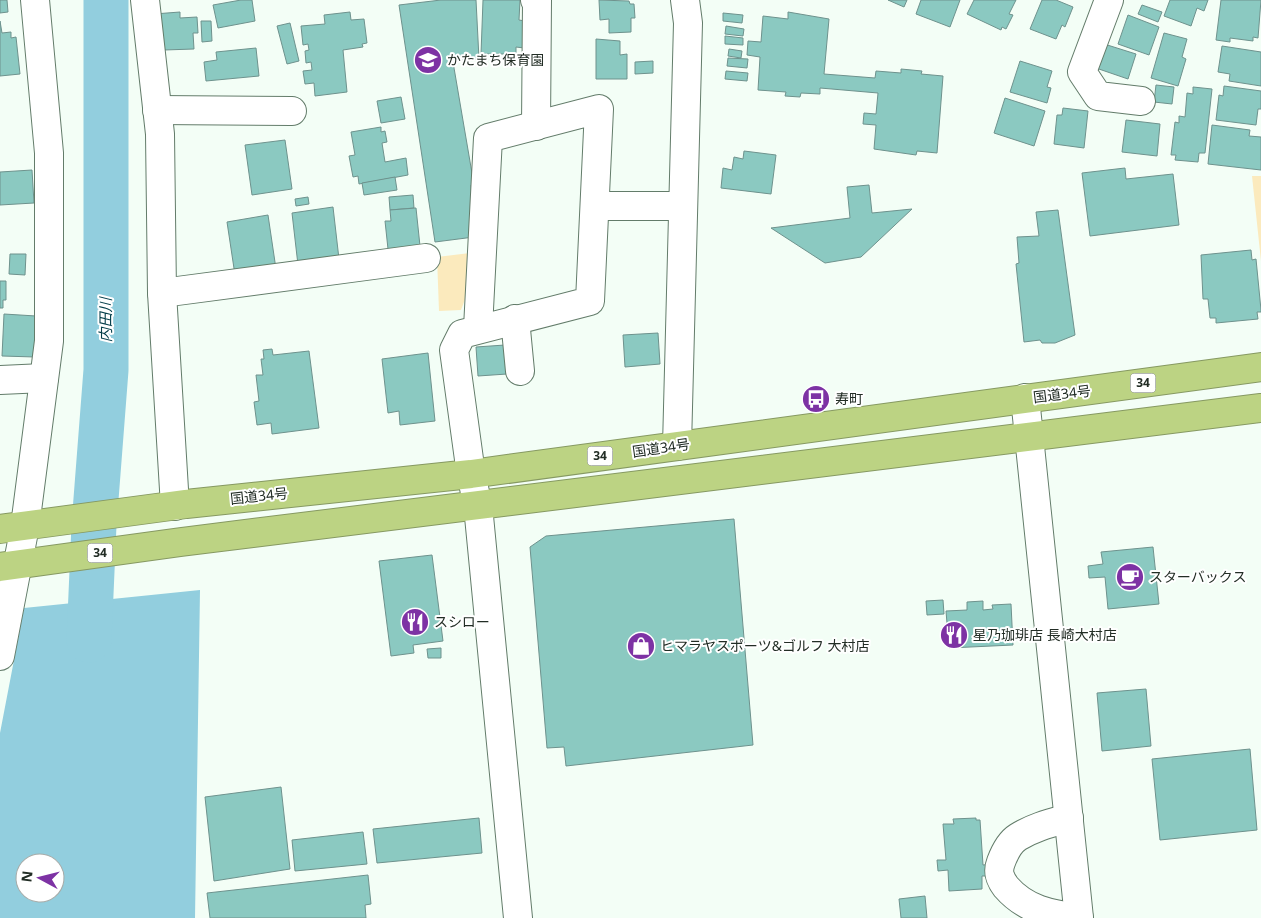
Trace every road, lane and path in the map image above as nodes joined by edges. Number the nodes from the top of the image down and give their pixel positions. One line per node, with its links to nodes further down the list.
1 (35, 0): 18 (street)
2 (145, 0): 7 (street)
3 (535, 0): 9 (street)
4 (685, 0): 11 (street)
5 (1109, 0): 6 (street)
6 (1141, 101)
7 (157, 110): 8 (street); 13 (street)
8 (292, 111)
9 (536, 126): 10 (street); 15 (street)
10 (595, 206): 11 (street); 14 (street)
11 (682, 206): 23 (street)
12 (426, 258): 13 (street)
13 (162, 293): 25 (street)
14 (515, 319): 15 (street); 17 (street)
15 (478, 328): 24 (street)
16 (1261, 367): 20 (highway, 国道34号 / 34)
17 (520, 372)
18 (44, 378): 19 (street); 27 (street)
19 (0, 380)
20 (1025, 398): 22 (street); 23 (highway, 国道34号 / 34)
21 (1261, 408): 22 (highway, 34)
22 (1029, 436): 26 (highway, 34); 30 (street)
23 (677, 446): 24 (highway, 国道34号 / 34)
24 (471, 474): 25 (highway, 国道34号 / 34); 26 (street)
25 (175, 506): 27 (highway, 国道34号 / 34)
26 (478, 506): 28 (highway, 34); 31 (street)
27 (13, 528): 28 (street)
28 (9, 566): 29 (street)
29 (0, 656)
30 (1069, 818): 32 (street); 32 (street)
31 (518, 918)
32 (1079, 918)

